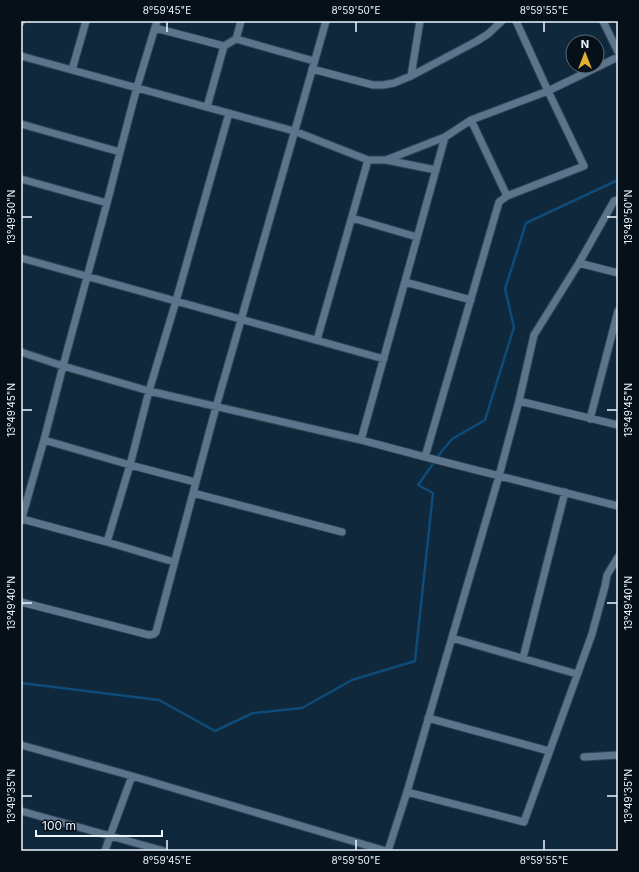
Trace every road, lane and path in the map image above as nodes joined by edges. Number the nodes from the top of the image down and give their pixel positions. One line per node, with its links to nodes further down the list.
1 (86, 21): 16 (street)
2 (241, 21): 9 (street)
3 (326, 21): 14 (street)
4 (420, 21): 17 (street)
5 (502, 21): 17 (street)
6 (516, 21): 19 (street)
7 (603, 21): 11 (street)
8 (156, 24): 10 (street); 18 (street)
9 (236, 39): 10 (street); 14 (street)
10 (224, 46): 20 (street)
11 (618, 52)
12 (21, 56): 16 (street)
13 (618, 57): 19 (street)
14 (314, 61): 15 (street)
15 (312, 69): 17 (street); 24 (street)
16 (72, 70): 18 (street)
17 (411, 76)
18 (137, 87): 20 (street); 26 (street)
19 (548, 91): 22 (street); 31 (street)
20 (207, 107): 21 (street)
21 (229, 113): 24 (street); 42 (street)
22 (471, 120): 25 (street); 31 (street)
23 (21, 124): 26 (street)
24 (294, 131): 27 (street); 44 (street)
25 (445, 137): 28 (street); 29 (street)
26 (120, 152): 33 (street)
27 (368, 160): 28 (street); 34 (street)
28 (386, 160): 29 (street)
29 (436, 170): 35 (street)
30 (21, 179): 33 (street)
31 (507, 196): 41 (street)
32 (618, 200): 37 (street)
33 (108, 203): 39 (street)
34 (352, 218): 35 (street); 45 (street)
35 (417, 237): 40 (street)
36 (21, 258): 39 (street)
37 (579, 263): 38 (street); 50 (street)
38 (618, 272)
39 (87, 276): 42 (street); 48 (street)
40 (405, 282): 41 (street); 47 (street)
41 (470, 300): 56 (street)
42 (176, 301): 44 (street); 49 (street)
43 (618, 311): 52 (street)
44 (241, 320): 45 (street); 51 (street)
45 (317, 340): 47 (street)
46 (21, 352): 48 (street)
47 (384, 359): 55 (street)
48 (63, 366): 49 (street); 54 (street)
49 (149, 391): 51 (street); 57 (street)
50 (519, 401): 52 (street); 58 (street)
51 (216, 407): 55 (street); 59 (street)
52 (590, 419): 53 (street)
53 (618, 426)
54 (44, 440): 57 (street); 63 (street)
55 (361, 440): 56 (street)
56 (425, 457): 58 (street)
57 (130, 465): 59 (street); 65 (street)
58 (498, 476): 61 (street); 69 (street)
59 (195, 482): 60 (street)
60 (193, 492): 64 (street); 67 (street)
61 (565, 492): 62 (street); 70 (street)
62 (618, 506)
63 (21, 520): 65 (street)
64 (342, 532)
65 (107, 542): 67 (street)
66 (618, 556): 71 (street)
67 (174, 562): 68 (street)
68 (21, 602)
69 (452, 638): 70 (street); 72 (street)
70 (522, 658): 71 (street)
71 (577, 674): 74 (street)
72 (428, 718): 74 (street); 78 (street)
73 (21, 745): 77 (street)
74 (549, 751): 78 (street)
75 (618, 755): 76 (street)
76 (584, 757)
77 (132, 776): 80 (street); 83 (street)
78 (407, 792): 83 (street)
79 (21, 811): 80 (street)
80 (110, 836): 81 (street); 82 (street)
81 (105, 851)
82 (164, 851)
83 (387, 851)

